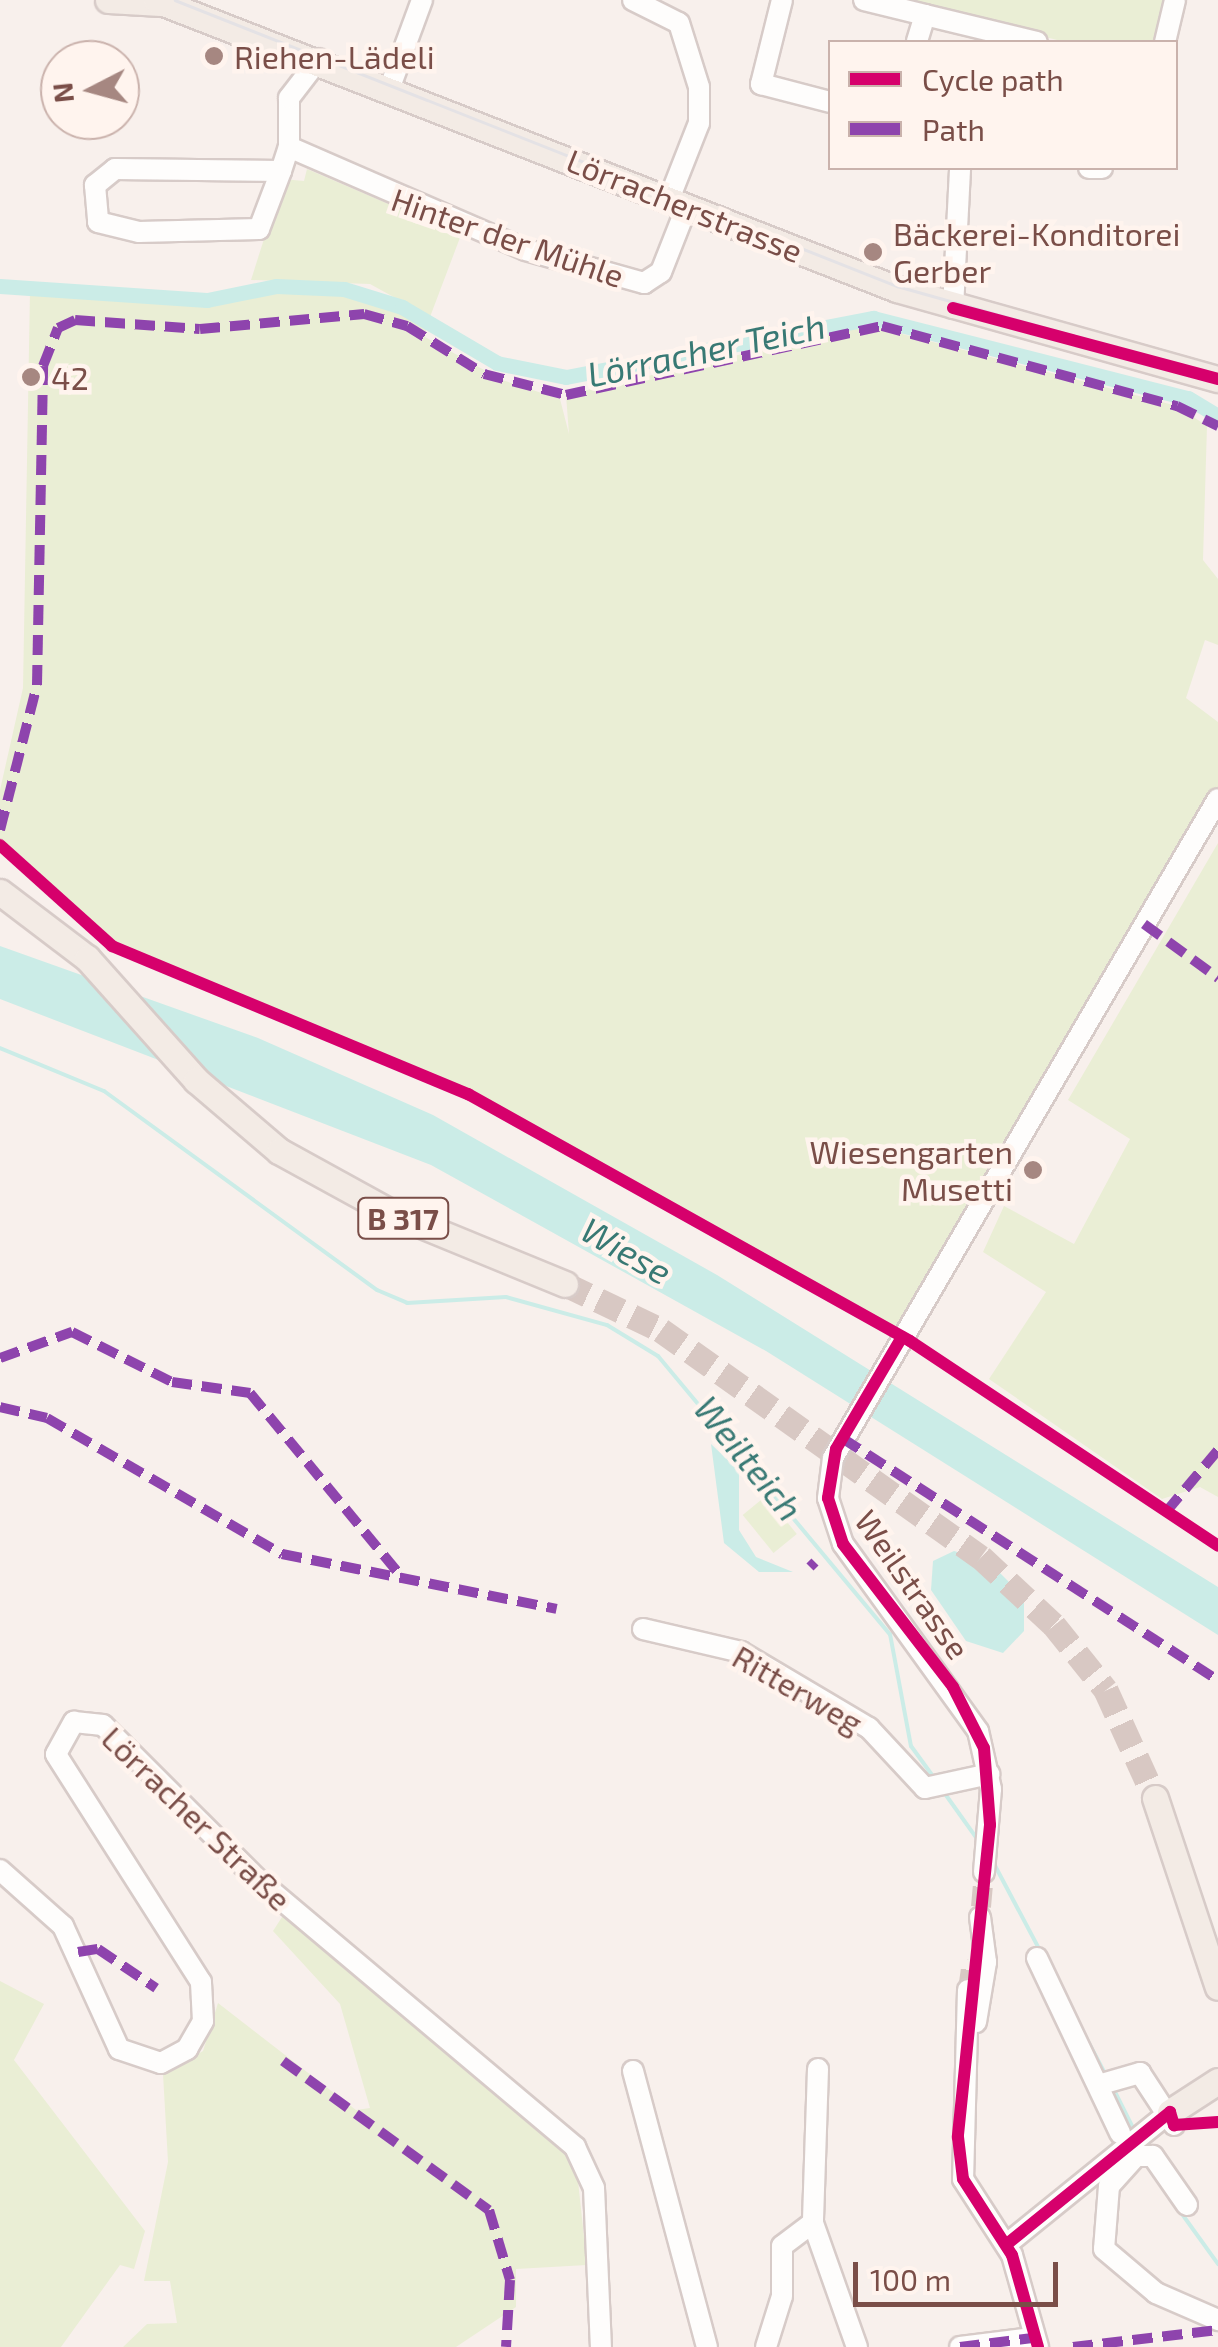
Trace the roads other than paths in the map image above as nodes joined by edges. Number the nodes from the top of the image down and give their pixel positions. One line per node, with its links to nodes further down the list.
1 (108, 0): 6 (main road, Lörracherstrasse)
2 (633, 0): 18 (street, Hinter der Mühle)
3 (782, 0): 14 (street)
4 (864, 0): 8 (street)
5 (1175, 0): 11 (street)
6 (159, 2): 12 (main road, Lörracherstrasse)
7 (420, 9): 13 (street)
8 (924, 15): 9 (street); 10 (street)
9 (918, 40)
10 (1028, 40)
11 (1166, 40)
12 (319, 59): 13 (main road, Lörracherstrasse); 15 (street)
13 (390, 87): 18 (main road, Lörracherstrasse)
14 (828, 101)
15 (290, 148): 17 (street); 18 (street, Hinter der Mühle)
16 (960, 170): 19 (street)
17 (281, 171): 17 (street)
18 (678, 203): 19 (main road, Lörracherstrasse)
19 (953, 308): 20 (main road, Lörracherstrasse)
20 (1218, 379)
21 (1218, 799): 25 (street, Weilstrasse)
22 (0, 892): 23 (main road, B 317)
23 (565, 1284)
24 (643, 1630): 25 (street, Ritterweg)
25 (990, 1774): 27 (street, Weilstrasse)
26 (1155, 1798): 31 (main road)
27 (986, 1858)
28 (0, 1870): 45 (street, Lörracher Straße)
29 (1037, 1958): 36 (street)
30 (972, 1960): 33 (street)
31 (1218, 1987)
32 (968, 1990): 33 (street)
33 (964, 2052): 42 (street)
34 (818, 2069): 41 (street)
35 (633, 2072): 46 (street)
36 (1108, 2081): 38 (street); 39 (street)
37 (1217, 2088): 38 (main road)
38 (1176, 2113): 39 (street)
39 (1137, 2143): 40 (street); 42 (street); 43 (street)
40 (1187, 2205)
41 (814, 2223): 47 (street); 48 (street)
42 (1007, 2244): 44 (street)
43 (1218, 2320)
44 (1035, 2343): 49 (street)
45 (601, 2347)
46 (706, 2347)
47 (766, 2347)
48 (857, 2347)
49 (960, 2347)

